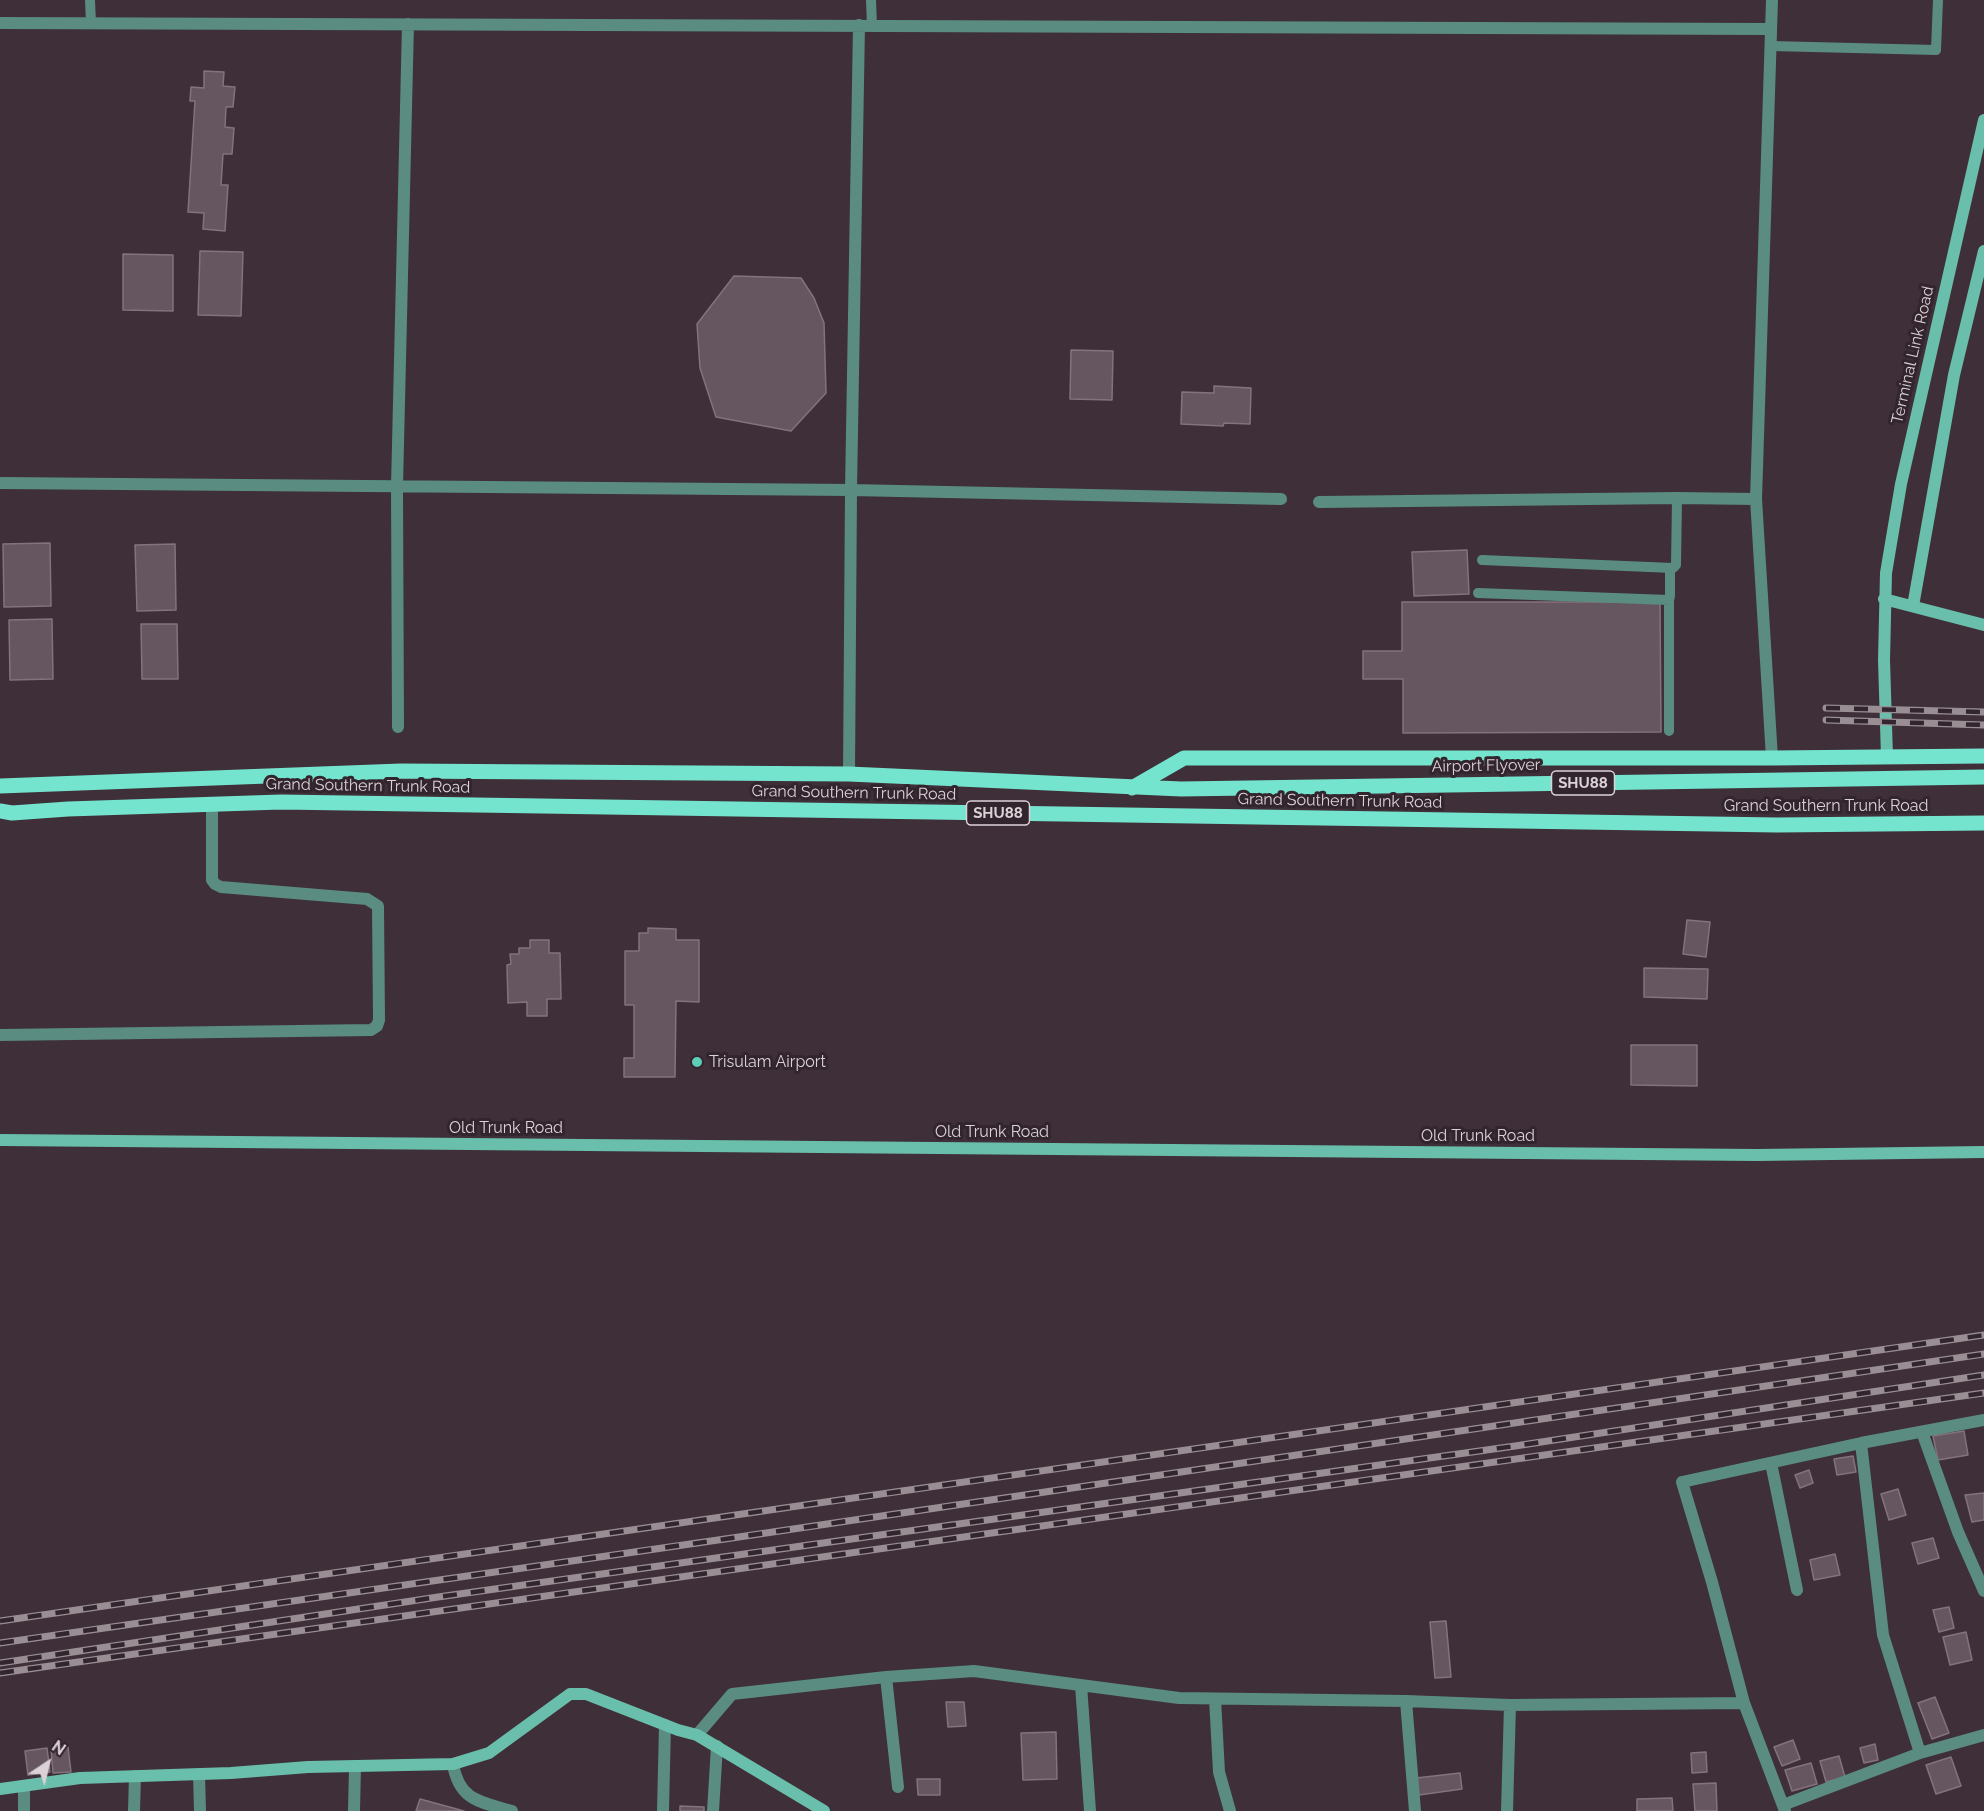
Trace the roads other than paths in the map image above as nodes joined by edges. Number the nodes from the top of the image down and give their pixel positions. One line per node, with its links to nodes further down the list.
1 (90, 0): 6 (lane)
2 (871, 0): 9 (lane)
3 (1772, 0): 10 (street)
4 (1938, 0): 11 (lane)
5 (0, 23): 6 (street)
6 (91, 23): 7 (street)
7 (408, 24): 8 (street); 16 (street)
8 (859, 26): 9 (street); 17 (street)
9 (872, 26): 10 (street)
10 (1771, 29): 11 (street)
11 (1771, 46): 20 (street)
12 (1984, 120): 25 (street, Terminal Link Road)
13 (1984, 251): 14 (street)
14 (1979, 296): 27 (street)
15 (0, 483): 16 (street)
16 (397, 486): 17 (street); 29 (street)
17 (850, 490): 19 (street); 34 (street)
18 (1677, 498): 20 (street); 21 (street); 23 (lane)
19 (1281, 499)
20 (1756, 499): 33 (street)
21 (1319, 502)
22 (1482, 560): 23 (lane)
23 (1670, 569): 26 (lane)
24 (1478, 593): 26 (lane)
25 (1884, 599): 27 (street); 32 (street, Terminal Link Road)
26 (1669, 600): 30 (lane)
27 (1913, 606): 28 (street)
28 (1984, 625)
29 (398, 727)
30 (1669, 731)
31 (1984, 756): 32 (main road)
32 (1887, 757): 33 (main road)
33 (1772, 758): 37 (main road)
34 (849, 774): 36 (main road, Grand Southern Trunk Road / SHU88); 37 (main road, Grand Southern Trunk Road / SHU88)
35 (1984, 777): 37 (main road, Airport Flyover / SHU88)
36 (0, 786)
37 (1132, 788)
38 (212, 804): 39 (main road, Grand Southern Trunk Road / SHU88); 40 (main road, Grand Southern Trunk Road / SHU88); 41 (street)
39 (4, 813)
40 (1984, 823)
41 (0, 1035)
42 (0, 1140): 43 (street, Old Trunk Road)
43 (1984, 1152)
44 (1984, 1420): 45 (street)
45 (1922, 1432): 46 (street); 49 (street)
46 (1861, 1443): 47 (street); 60 (street)
47 (1772, 1463): 48 (street); 54 (street)
48 (1797, 1590)
49 (1984, 1591)
50 (886, 1677): 51 (street); 57 (street); 66 (street)
51 (1081, 1685): 52 (street); 77 (street)
52 (1215, 1699): 53 (street); 78 (street)
53 (1406, 1701): 55 (street); 79 (street)
54 (1744, 1703): 55 (street); 68 (street)
55 (1510, 1705): 80 (street)
56 (665, 1725): 57 (street); 61 (street); 74 (street)
57 (698, 1735): 59 (street)
58 (1984, 1735): 60 (street)
59 (717, 1746): 75 (street); 76 (street)
60 (1920, 1753): 68 (street)
61 (453, 1764): 62 (street); 73 (street)
62 (355, 1766): 63 (street); 72 (street)
63 (199, 1774): 64 (street); 71 (street)
64 (135, 1776): 65 (street); 70 (street)
65 (24, 1786): 67 (street); 69 (street)
66 (898, 1787)
67 (0, 1789)
68 (1784, 1808)
69 (24, 1811)
70 (134, 1811)
71 (200, 1811)
72 (354, 1811)
73 (512, 1811)
74 (663, 1811)
75 (712, 1811)
76 (824, 1811)
77 (1090, 1811)
78 (1230, 1811)
79 (1415, 1811)
80 (1507, 1811)

